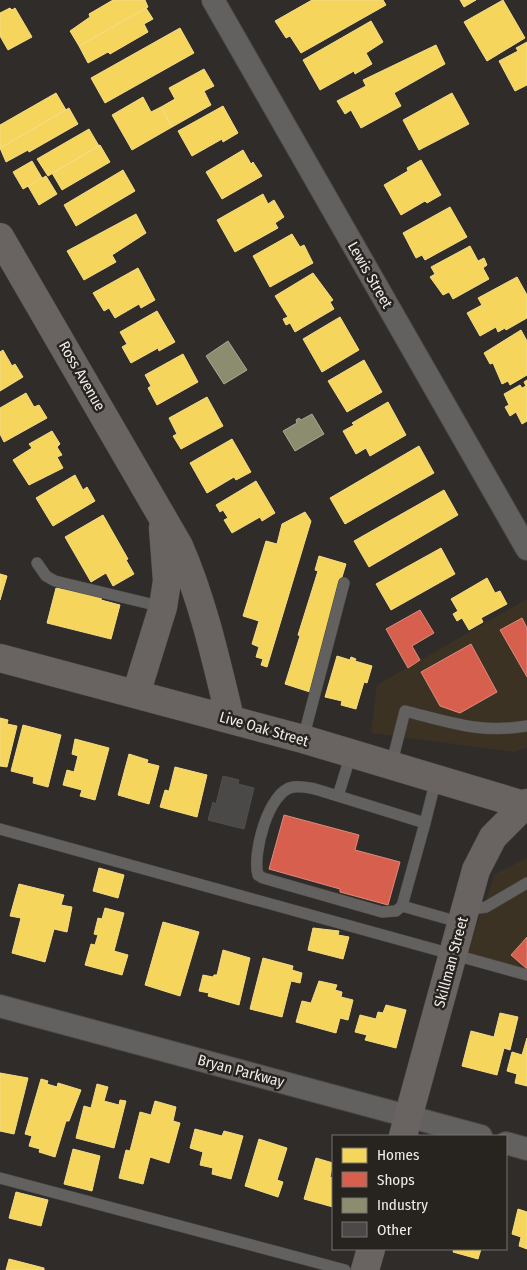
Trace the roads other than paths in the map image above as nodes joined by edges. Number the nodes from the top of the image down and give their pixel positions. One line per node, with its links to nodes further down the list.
1 (213, 0): 4 (street, Lewis Street)
2 (0, 237): 3 (street, Ross Avenue)
3 (162, 516): 8 (street, Ross Avenue); 11 (street, Ross Avenue)
4 (519, 516): 5 (street, Lewis Street)
5 (527, 549)
6 (37, 563): 8 (lane)
7 (344, 583): 13 (lane)
8 (163, 607): 10 (street, Ross Avenue)
9 (0, 658): 10 (street, Live Oak Street)
10 (136, 694): 11 (street, Live Oak Street)
11 (230, 718): 13 (street, Live Oak Street)
12 (527, 726): 15 (lane)
13 (303, 739): 14 (street, Live Oak Street)
14 (351, 754): 15 (street, Live Oak Street); 17 (lane)
15 (391, 766): 16 (street, Live Oak Street)
16 (436, 779): 18 (street, Live Oak Street); 19 (lane)
17 (338, 796): 19 (lane); 22 (lane)
18 (526, 805): 23 (street, Skillman Street)
19 (425, 823): 22 (lane)
20 (0, 829): 24 (lane)
21 (527, 883): 23 (lane)
22 (402, 906): 23 (lane)
23 (464, 916): 24 (street, Skillman Street)
24 (453, 956): 25 (lane); 27 (street, Skillman Street)
25 (527, 975)
26 (0, 1006): 27 (street, Bryan Parkway)
27 (406, 1126): 28 (street, Bryan Parkway)
28 (474, 1135)
29 (507, 1143): 30 (street)
30 (527, 1149)
31 (0, 1178): 33 (lane)
32 (371, 1250): 34 (street)
33 (345, 1270)
34 (365, 1270)

